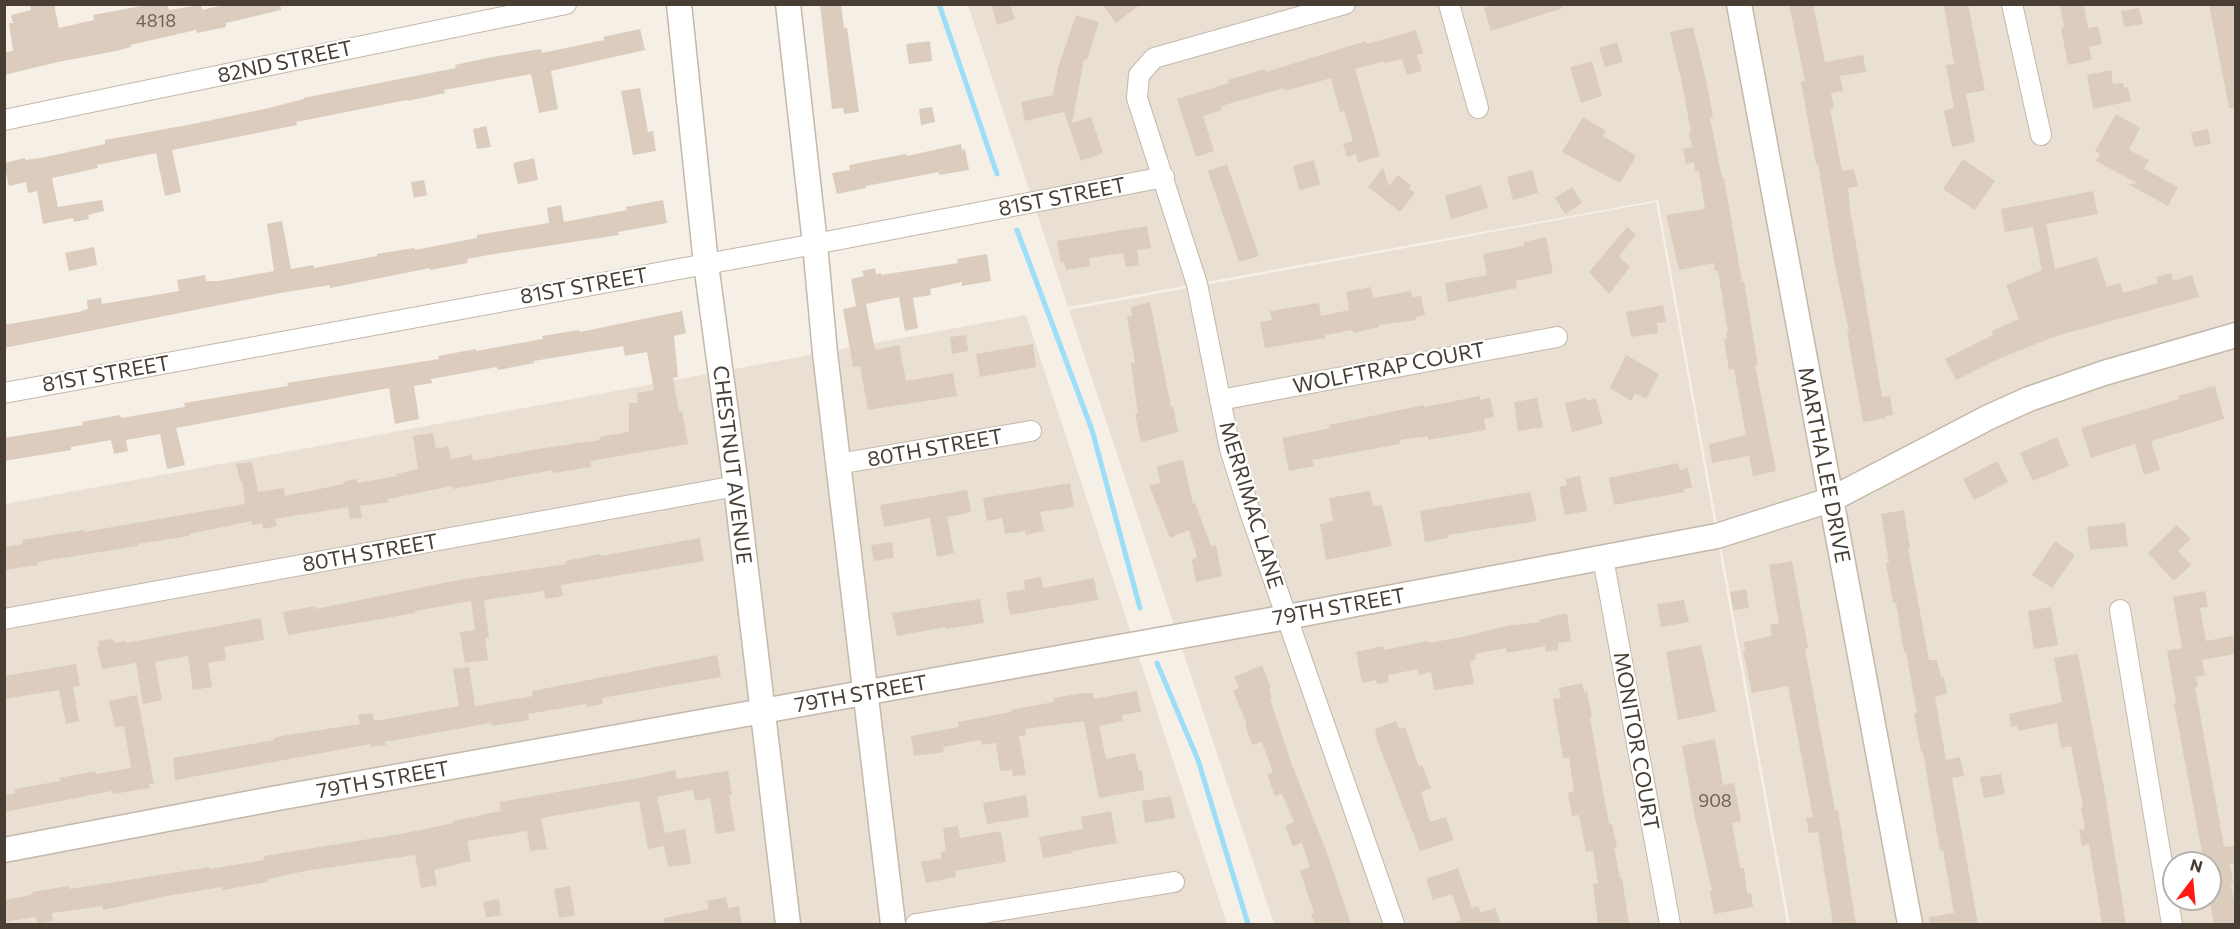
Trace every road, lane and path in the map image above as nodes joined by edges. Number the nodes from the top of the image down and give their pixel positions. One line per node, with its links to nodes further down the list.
1 (566, 4): 9 (street, 82ND STREET)
2 (679, 4): 13 (street, CHESTNUT AVENUE)
3 (788, 4): 12 (street)
4 (1345, 4): 11 (street, MERRIMAC LANE)
5 (1449, 4): 8 (street)
6 (1739, 4): 21 (street, MARTHA LEE DRIVE)
7 (2012, 4): 10 (street)
8 (1478, 108)
9 (4, 120)
10 (2041, 135)
11 (1164, 177): 12 (street, 81ST STREET); 17 (street, MERRIMAC LANE)
12 (815, 244): 13 (street, 81ST STREET); 19 (street)
13 (706, 264): 16 (street, 81ST STREET); 20 (street, CHESTNUT AVENUE)
14 (2235, 335): 21 (street, 79TH STREET)
15 (1557, 337): 17 (street, WOLFTRAP COURT)
16 (4, 393)
17 (1220, 400): 24 (street, MERRIMAC LANE)
18 (1031, 431): 19 (street, 80TH STREET)
19 (838, 464): 26 (street)
20 (736, 486): 25 (street, 80TH STREET); 27 (street, CHESTNUT AVENUE)
21 (1830, 500): 22 (street, 79TH STREET); 35 (street, MARTHA LEE DRIVE)
22 (1603, 558): 24 (street, 79TH STREET); 34 (street, MONITOR COURT)
23 (2120, 610): 36 (street)
24 (1287, 617): 26 (street, 79TH STREET); 33 (street, MERRIMAC LANE)
25 (4, 619)
26 (865, 693): 27 (street, 79TH STREET); 31 (street)
27 (763, 712): 28 (street, 79TH STREET); 30 (street, CHESTNUT AVENUE)
28 (4, 850)
29 (1174, 882): 32 (street)
30 (788, 924)
31 (893, 924)
32 (916, 924)
33 (1394, 924)
34 (1670, 924)
35 (1910, 924)
36 (2172, 924)

